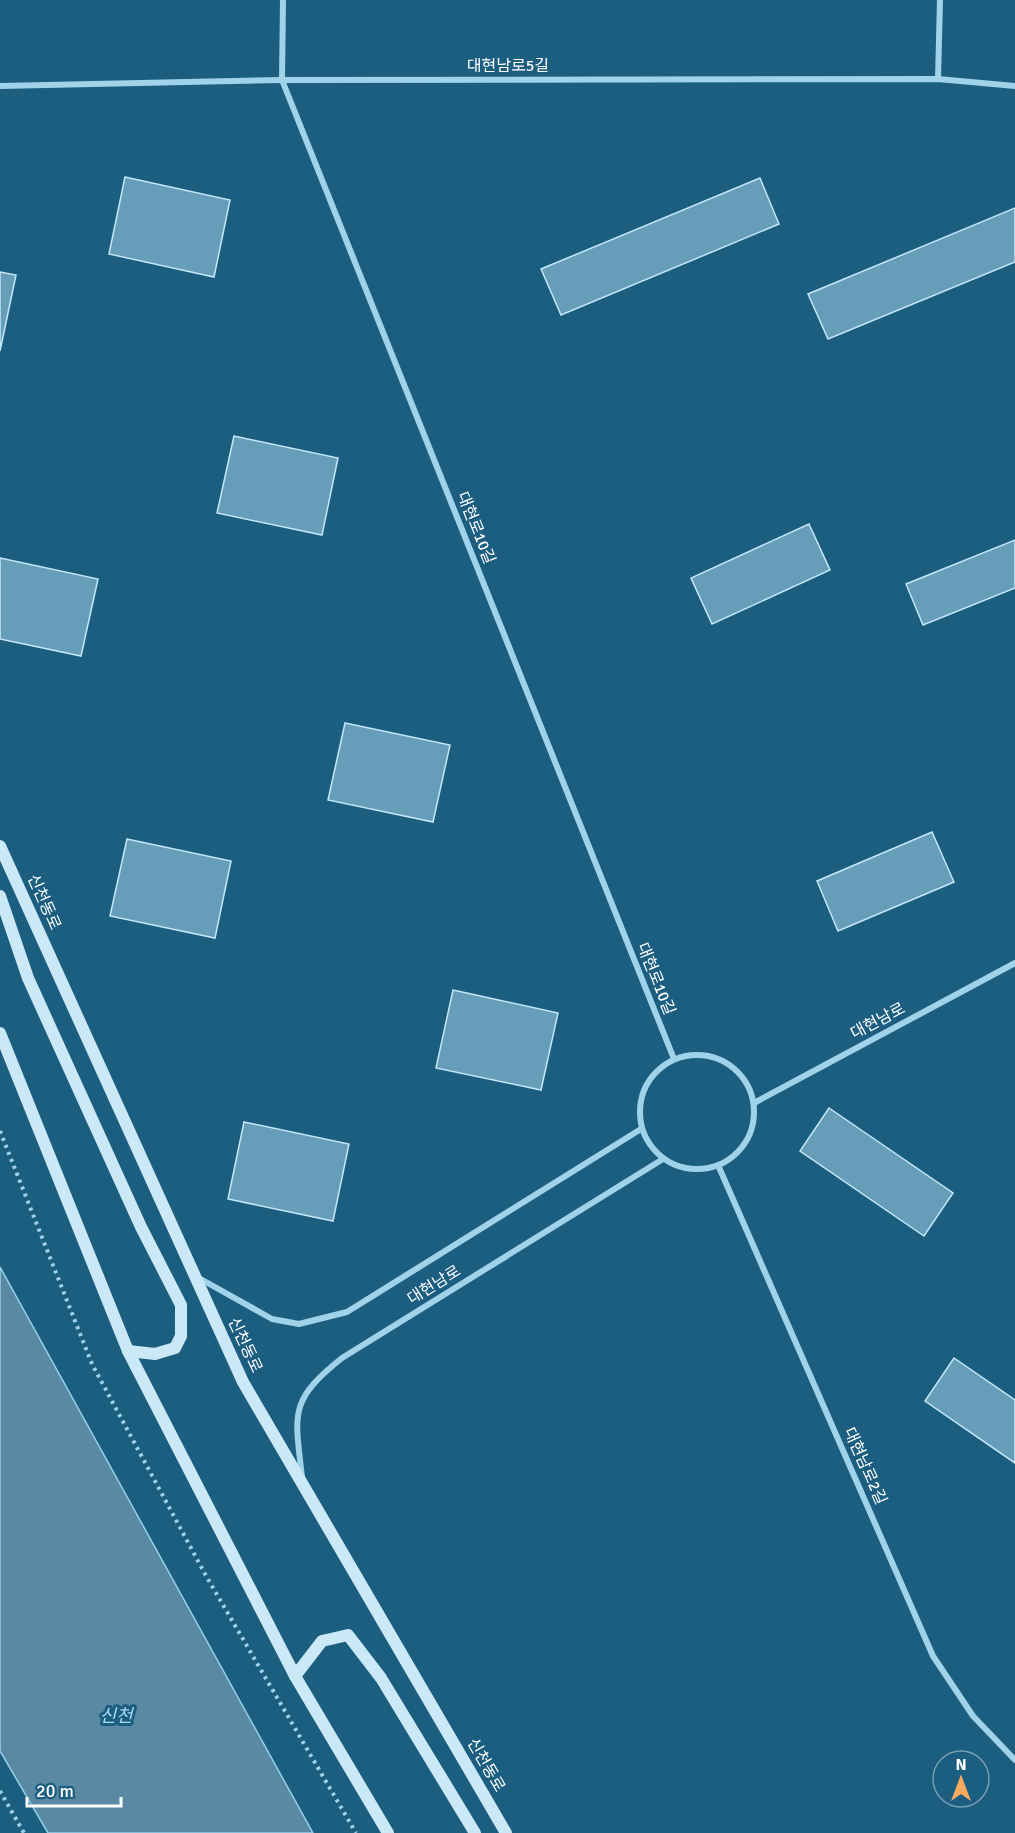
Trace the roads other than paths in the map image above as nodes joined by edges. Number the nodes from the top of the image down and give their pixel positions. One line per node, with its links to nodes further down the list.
1 (283, 0): 4 (street, 대현로10길)
2 (940, 0): 3 (street)
3 (938, 79): 4 (street, 대현남로5길); 6 (street, 대현남로5길)
4 (282, 80): 5 (street, 대현남로5길); 11 (street, 대현로10길)
5 (0, 86)
6 (1015, 86)
7 (0, 846): 16 (main road, 신천동로)
8 (0, 896): 17 (main road)
9 (1015, 963): 12 (street, 대현남로)
10 (0, 1033): 17 (main road)
11 (674, 1059): 12 (street); 13 (street)
12 (754, 1103): 15 (street)
13 (641, 1129): 14 (street); 16 (street, 대현남로)
14 (663, 1159): 15 (street); 18 (street, 대현남로)
15 (718, 1165): 20 (street, 대현남로2길)
16 (195, 1276): 18 (main road, 신천동로)
17 (128, 1351): 19 (main road)
18 (303, 1484): 23 (main road, 신천동로)
19 (295, 1676): 21 (main road); 22 (main road)
20 (1015, 1760)
21 (388, 1833)
22 (475, 1833)
23 (506, 1833)

